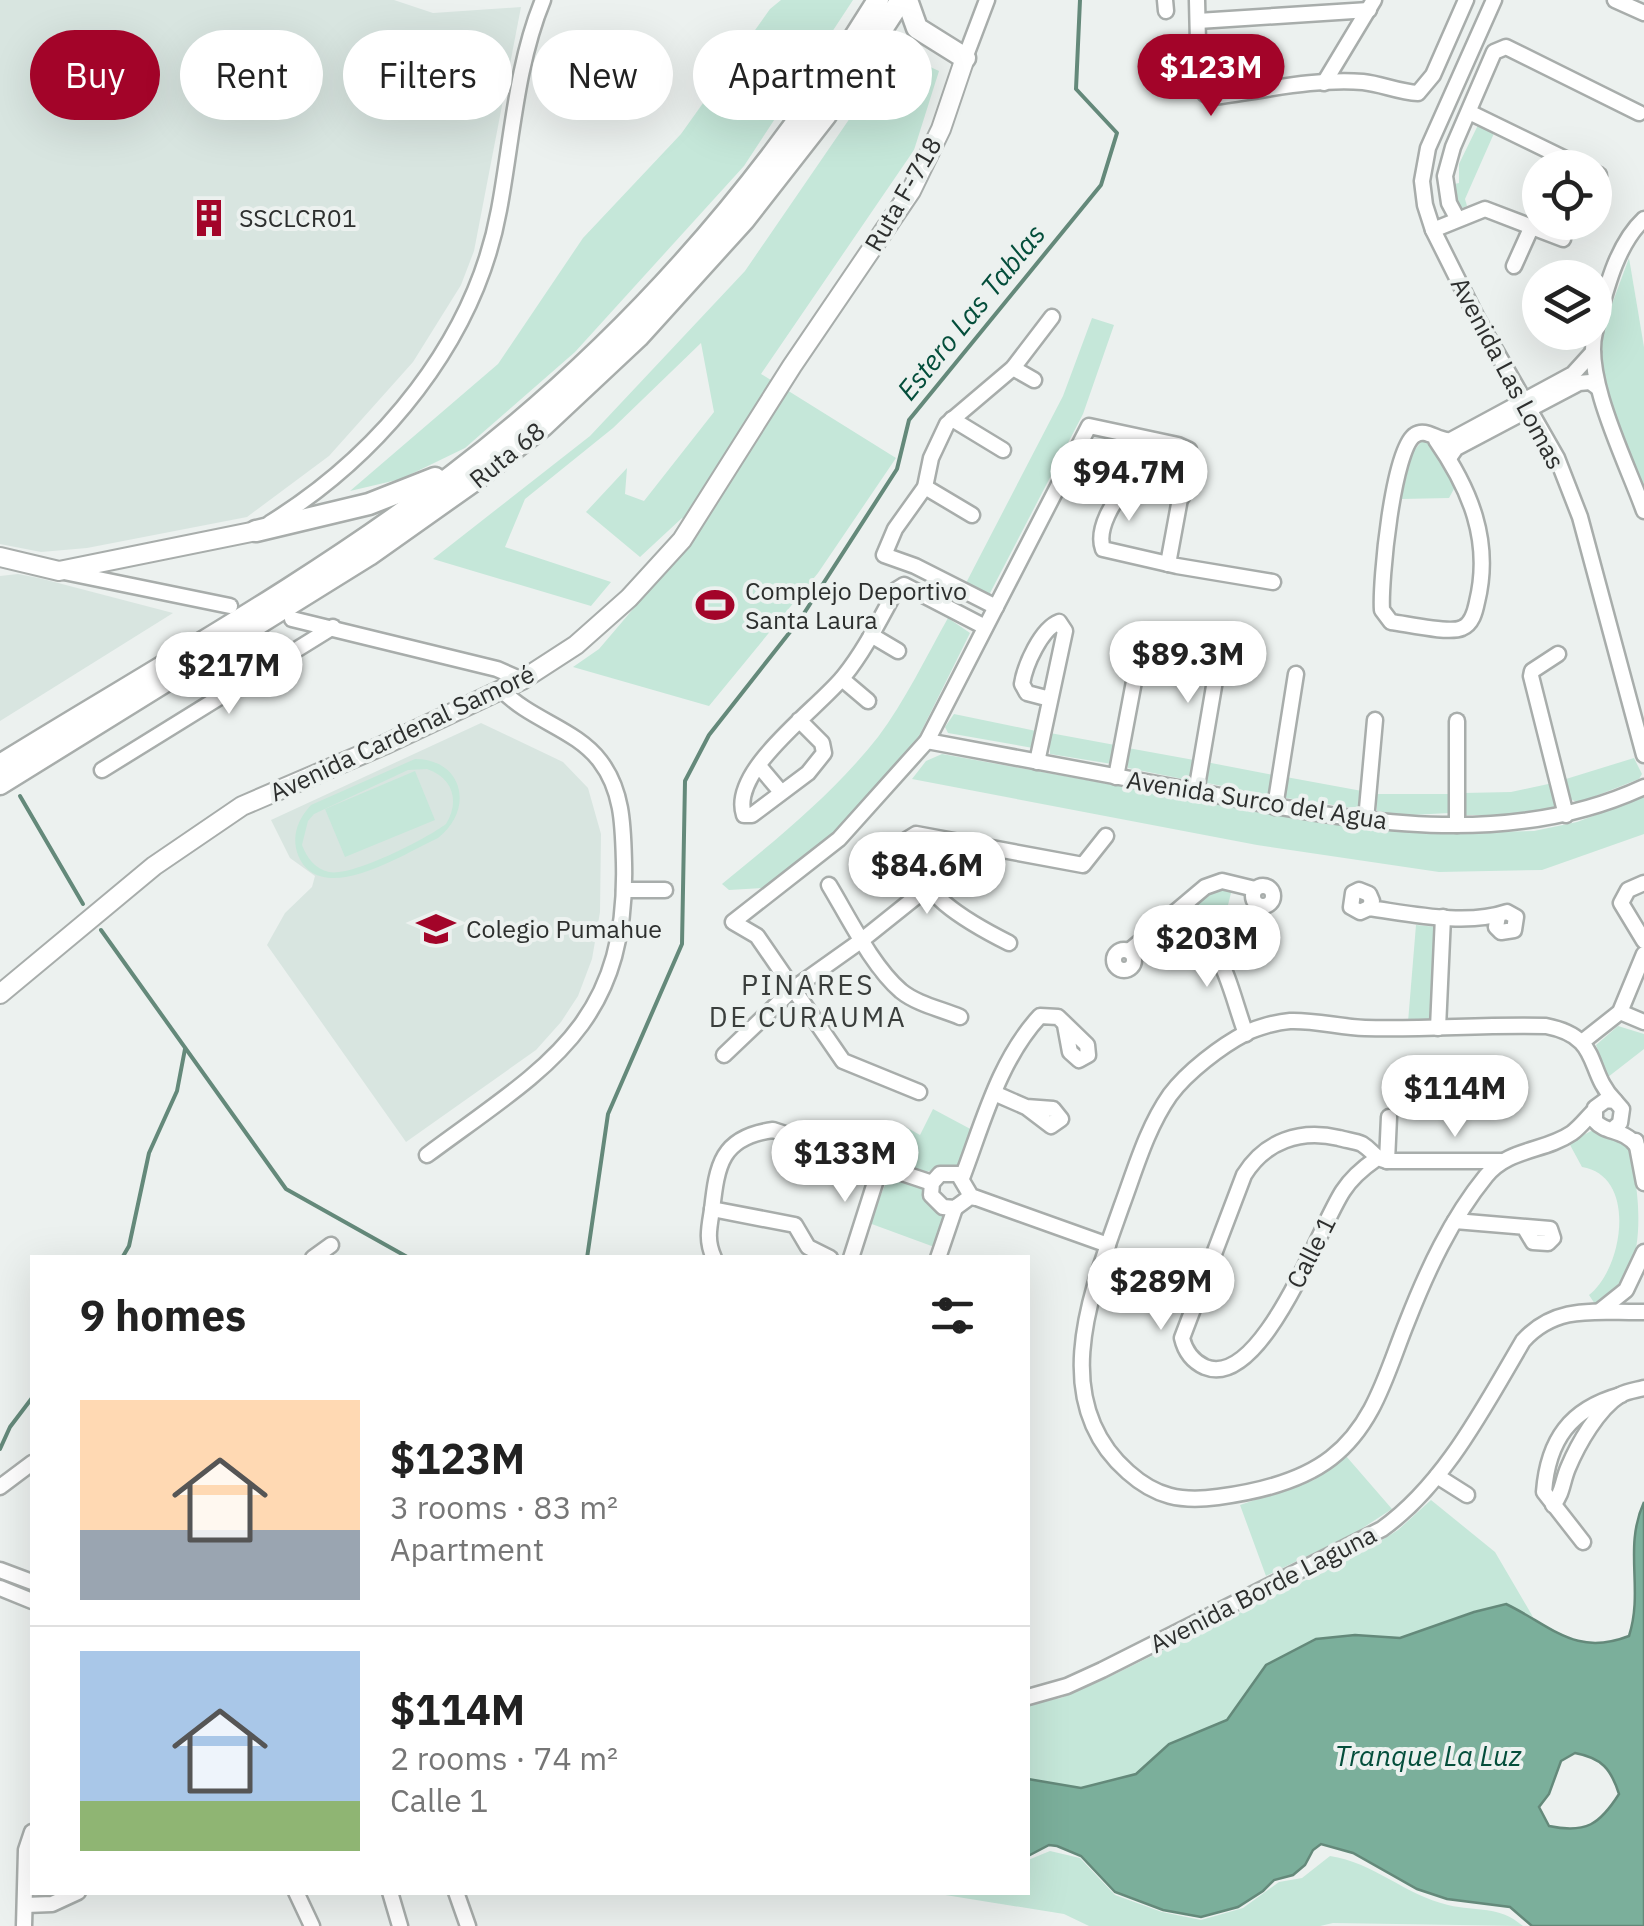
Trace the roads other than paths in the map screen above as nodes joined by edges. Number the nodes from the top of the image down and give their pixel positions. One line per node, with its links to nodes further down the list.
1 (543, 0): 46 (street)
2 (878, 0): 40 (highway, Ruta 68)
3 (904, 0): 12 (highway); 13 (highway, Ruta 68)
4 (986, 0): 15 (street, Ruta F-718)
5 (1197, 0): 11 (street)
6 (1466, 0): 16 (street)
7 (1494, 0): 24 (street, Avenida Las Lomas)
8 (1615, 0): 10 (street)
9 (1372, 5): 11 (street); 16 (street)
10 (1644, 14)
11 (1198, 21): 16 (street)
12 (917, 28): 14 (highway); 15 (highway)
13 (883, 30)
14 (903, 30)
15 (965, 58): 29 (main road, Ruta F-718)
16 (1324, 83)
17 (1469, 112): 18 (street); 20 (street); 21 (street)
18 (1639, 113)
19 (821, 120): 80 (highway, Ruta 68)
20 (1547, 150)
21 (1455, 213): 23 (street); 24 (street)
22 (1643, 216): 27 (street)
23 (1522, 222)
24 (1431, 226): 35 (street, Avenida Las Lomas)
25 (1526, 240): 26 (street)
26 (1514, 266)
27 (1612, 275)
28 (1052, 317): 31 (street)
29 (822, 324): 66 (main road, Avenida Cardenal Samoré)
30 (1594, 352): 33 (street); 34 (street)
31 (1012, 368): 32 (street); 36 (street)
32 (1034, 380)
33 (1597, 387): 34 (street); 44 (street)
34 (1552, 391): 35 (street)
35 (1525, 405): 37 (street); 74 (street, Avenida Las Lomas)
36 (952, 419): 39 (street); 42 (street)
37 (1481, 429): 38 (street); 41 (street)
38 (1436, 440): 41 (street); 41 (street)
39 (1003, 450)
40 (482, 454): 46 (highway); 76 (highway, Ruta 68)
41 (1449, 458)
42 (925, 487): 45 (street); 52 (street)
43 (1182, 497): 48 (street); 48 (street); 52 (street)
44 (1644, 511)
45 (972, 514)
46 (256, 531): 49 (main road)
47 (0, 557): 49 (main road)
48 (1168, 564): 50 (street)
49 (59, 571): 51 (street)
50 (1273, 582)
51 (230, 606)
52 (996, 606): 58 (street)
53 (1039, 613): 56 (street)
54 (292, 619): 57 (street)
55 (1081, 621): 56 (street)
56 (1059, 624): 68 (street); 68 (street)
57 (333, 627): 66 (street); 78 (street)
58 (986, 628): 59 (street); 73 (street)
59 (871, 635): 61 (street); 65 (street)
60 (1142, 638): 79 (street)
61 (898, 651)
62 (1558, 654): 85 (street)
63 (1219, 657): 83 (street)
64 (1296, 674): 84 (street)
65 (842, 679): 69 (street); 70 (street)
66 (522, 680): 67 (main road, Avenida Cardenal Samoré)
67 (502, 690): 93 (street); 108 (main road, Avenida Cardenal Samoré)
68 (1050, 698): 75 (street)
69 (868, 701)
70 (799, 720): 77 (street); 82 (street)
71 (1375, 720): 86 (street)
72 (1457, 721): 87 (street)
73 (928, 741): 75 (street, Avenida Surco del Agua); 96 (street)
74 (1644, 756)
75 (1037, 762): 79 (street, Avenida Surco del Agua)
76 (0, 765)
77 (759, 766): 82 (street); 82 (street)
78 (102, 770)
79 (1116, 777): 83 (street, Avenida Surco del Agua)
80 (0, 784)
81 (1644, 788): 85 (street, Avenida Surco del Agua)
82 (782, 792)
83 (1196, 792): 84 (street, Avenida Surco del Agua)
84 (1275, 807): 86 (street, Avenida Surco del Agua)
85 (1566, 815): 87 (street, Avenida Surco del Agua)
86 (1366, 820): 87 (street, Avenida Surco del Agua)
87 (1457, 825)
88 (1106, 836): 89 (street)
89 (942, 841): 92 (street); 92 (street)
90 (1644, 883): 103 (street)
91 (829, 885): 102 (street)
92 (927, 888): 102 (street); 104 (street)
93 (624, 890): 94 (street); 125 (street)
94 (665, 890)
95 (1255, 890): 97 (street)
96 (753, 906): 101 (street); 101 (street)
97 (1180, 908): 105 (street); 114 (street)
98 (1369, 908): 100 (street)
99 (1498, 916): 100 (street)
100 (1443, 917): 113 (street)
101 (757, 936): 107 (street)
102 (862, 940): 107 (street); 110 (street)
103 (1644, 941)
104 (1009, 943)
105 (1129, 951)
106 (1644, 954): 109 (street)
107 (794, 989): 116 (street); 118 (street)
108 (0, 994)
109 (1620, 1012): 111 (street); 115 (street)
110 (960, 1017)
111 (1644, 1022)
112 (1065, 1026): 119 (street)
113 (1438, 1028): 114 (street); 115 (street)
114 (1246, 1034): 138 (street)
115 (1582, 1042): 117 (street)
116 (724, 1055)
117 (1593, 1057): 121 (street); 123 (street)
118 (919, 1092)
119 (994, 1093): 120 (street); 129 (street)
120 (1026, 1108)
121 (1619, 1108): 123 (street); 123 (street); 124 (street)
122 (1389, 1117): 126 (street)
123 (1600, 1117): 124 (street); 127 (street)
124 (1637, 1146): 131 (street)
125 (427, 1155)
126 (1382, 1160): 126 (street, Calle 1); 127 (street, Calle 1)
127 (1500, 1162): 135 (street)
128 (880, 1167): 130 (street); 134 (street); 143 (street)
129 (962, 1178): 130 (street); 132 (street)
130 (932, 1183): 133 (street)
131 (1644, 1183)
132 (976, 1198): 133 (street); 138 (street)
133 (955, 1208): 144 (street)
134 (712, 1209): 141 (street); 142 (street)
135 (1455, 1221): 136 (street); 138 (street)
136 (1524, 1227)
137 (332, 1245): 140 (street)
138 (1108, 1246)
139 (1644, 1252): 145 (street)
140 (317, 1255)
141 (713, 1255)
142 (824, 1255)
143 (851, 1255)
144 (939, 1255)
145 (1626, 1290): 146 (street); 147 (street)
146 (1600, 1311): 147 (street, Avenida Borde Laguna); 151 (street, Avenida Borde Laguna)
147 (1636, 1312)
148 (1644, 1388): 149 (street)
149 (1621, 1395): 154 (street); 154 (street)
150 (30, 1464): 152 (street)
151 (1437, 1476): 153 (street); 160 (street, Avenida Borde Laguna)
152 (0, 1487)
153 (1467, 1496)
154 (1553, 1505): 155 (street)
155 (1582, 1542)
156 (0, 1570): 157 (street)
157 (30, 1581)
158 (0, 1588): 159 (street)
159 (30, 1600)
160 (1030, 1696)
161 (30, 1838): 166 (street)
162 (72, 1895): 166 (street)
163 (391, 1895): 170 (street)
164 (457, 1895): 171 (street)
165 (300, 1898): 168 (street); 169 (street)
166 (26, 1904): 167 (street)
167 (24, 1926)
168 (298, 1926)
169 (312, 1926)
170 (400, 1926)
171 (468, 1926)

